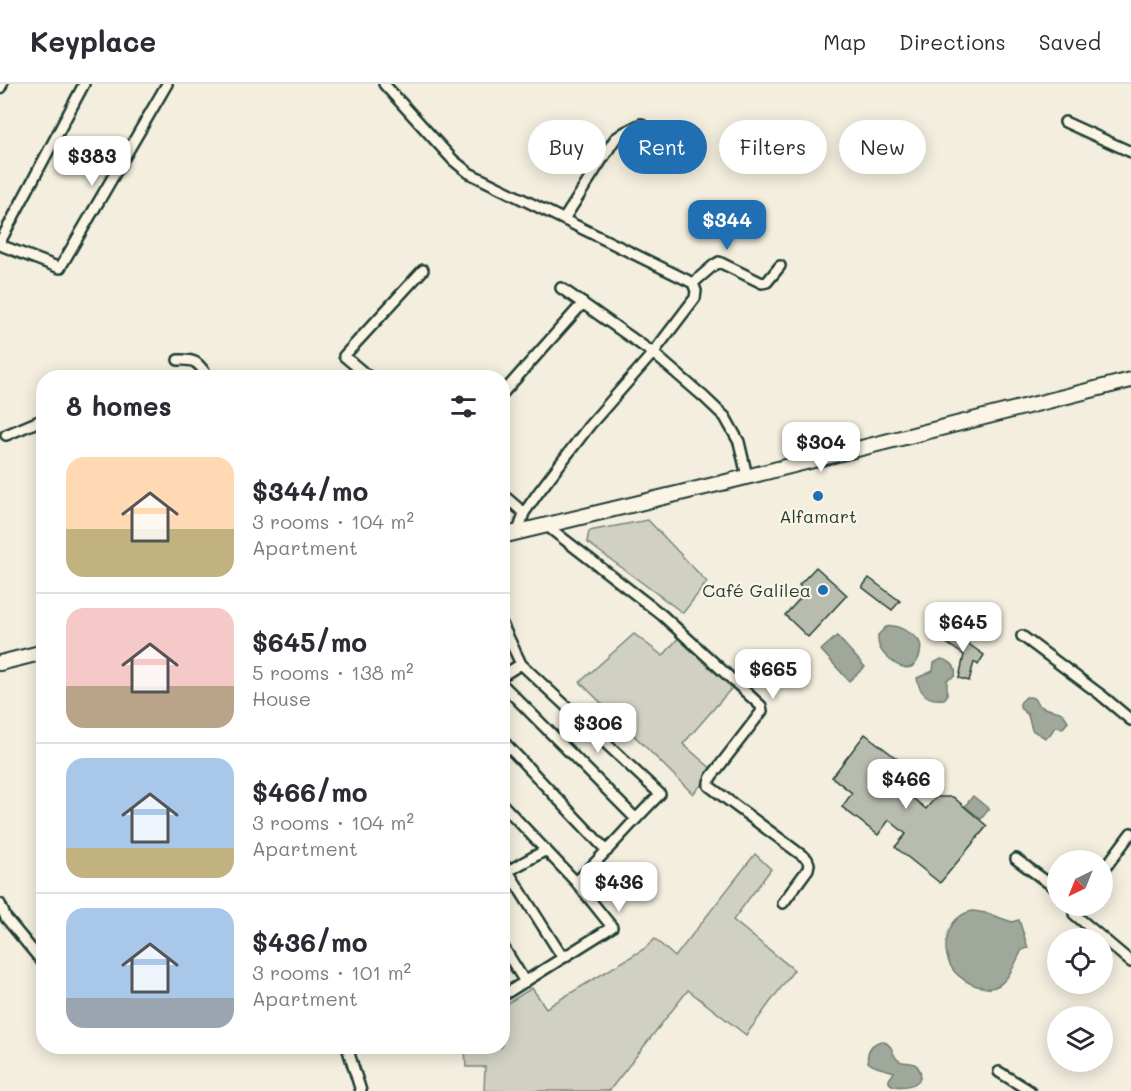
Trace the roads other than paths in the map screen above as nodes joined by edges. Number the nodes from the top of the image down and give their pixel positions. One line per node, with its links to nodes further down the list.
1 (2, 84): 5 (street)
2 (84, 84): 10 (street)
3 (167, 84): 10 (street)
4 (384, 84): 9 (street)
5 (0, 88)
6 (1065, 122): 8 (street)
7 (618, 137): 9 (street)
8 (1131, 152)
9 (564, 219): 13 (street)
10 (0, 243)
11 (780, 266): 13 (street)
12 (423, 270): 19 (street)
13 (693, 284): 16 (street)
14 (561, 288): 15 (street)
15 (583, 303): 16 (street); 21 (street)
16 (653, 353): 24 (street); 26 (street)
17 (177, 360): 18 (street)
18 (203, 370)
19 (361, 370)
20 (1131, 380): 24 (main road)
21 (510, 385)
22 (36, 422): 23 (street)
23 (6, 435)
24 (747, 476): 27 (main road)
25 (510, 501): 26 (street)
26 (524, 513): 28 (street)
27 (547, 526): 28 (main road); 50 (street)
28 (518, 532): 29 (main road)
29 (510, 534)
30 (1022, 636): 37 (street)
31 (510, 641): 34 (street)
32 (36, 654): 33 (main road)
33 (0, 663)
34 (521, 664): 35 (street); 40 (street)
35 (510, 671)
36 (510, 692): 40 (street)
37 (1131, 720)
38 (510, 749): 43 (street)
39 (510, 812): 42 (street)
40 (636, 819): 43 (street)
41 (1131, 833): 44 (street)
42 (546, 850): 46 (street); 48 (street)
43 (607, 852): 48 (street)
44 (1113, 857)
45 (1016, 859): 49 (street)
46 (510, 865)
47 (510, 875): 55 (street)
48 (576, 882): 55 (street)
49 (1047, 882)
50 (783, 903)
51 (0, 904): 53 (street)
52 (1076, 916): 56 (street)
53 (36, 954)
54 (510, 958): 57 (street)
55 (563, 958): 57 (street)
56 (1131, 962)
57 (525, 982): 58 (street)
58 (510, 991)
59 (348, 1054): 61 (street)
60 (999, 1072): 62 (street)
61 (361, 1091)
62 (1030, 1091)

